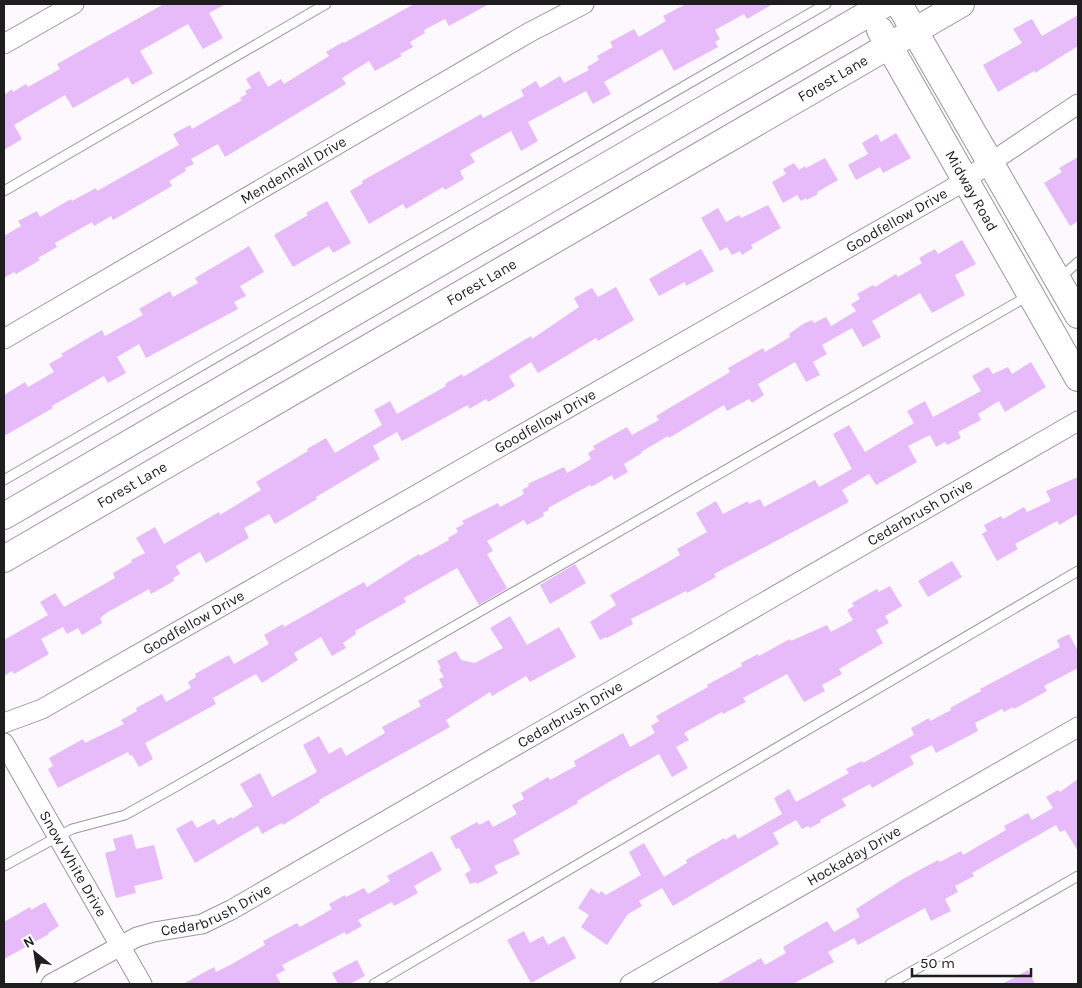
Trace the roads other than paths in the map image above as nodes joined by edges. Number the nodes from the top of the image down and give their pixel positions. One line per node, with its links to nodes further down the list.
1 (74, 4): 9 (street)
2 (326, 4): 14 (lane)
3 (584, 4): 19 (street, Mendenhall Drive)
4 (826, 4): 22 (lane)
5 (898, 4): 8 (main road, Midway Road)
6 (961, 4): 8 (main road, Forest Lane)
7 (874, 7): 10 (main road, Midway Road); 23 (main road)
8 (914, 31): 10 (main road, Forest Lane); 12 (main road, Midway Road)
9 (4, 44)
10 (889, 45): 13 (main road, Midway Road); 24 (main road, Forest Lane)
11 (1078, 104): 12 (street, Goodfellow Drive)
12 (991, 163): 13 (street, Goodfellow Drive); 16 (main road, Midway Road)
13 (966, 180): 17 (main road, Midway Road); 26 (street, Goodfellow Drive)
14 (4, 191)
15 (1078, 262): 16 (lane)
16 (1058, 280): 18 (main road, Midway Road)
17 (1031, 294): 20 (main road, Midway Road); 29 (lane)
18 (1078, 315)
19 (4, 339)
20 (1078, 378)
21 (1078, 421): 32 (street, Cedarbrush Drive)
22 (4, 480)
23 (4, 516)
24 (4, 559)
25 (1078, 571): 35 (lane)
26 (4, 723)
27 (1078, 727): 36 (street, Hockaday Drive)
28 (4, 742): 29 (street, Snow White Drive)
29 (57, 836): 30 (lane); 32 (street, Snow White Drive)
30 (4, 866)
31 (1078, 876): 37 (lane)
32 (120, 945): 33 (street, Cedarbrush Drive); 34 (street, Snow White Drive)
33 (51, 984)
34 (142, 984)
35 (374, 984)
36 (630, 984)
37 (890, 984)

